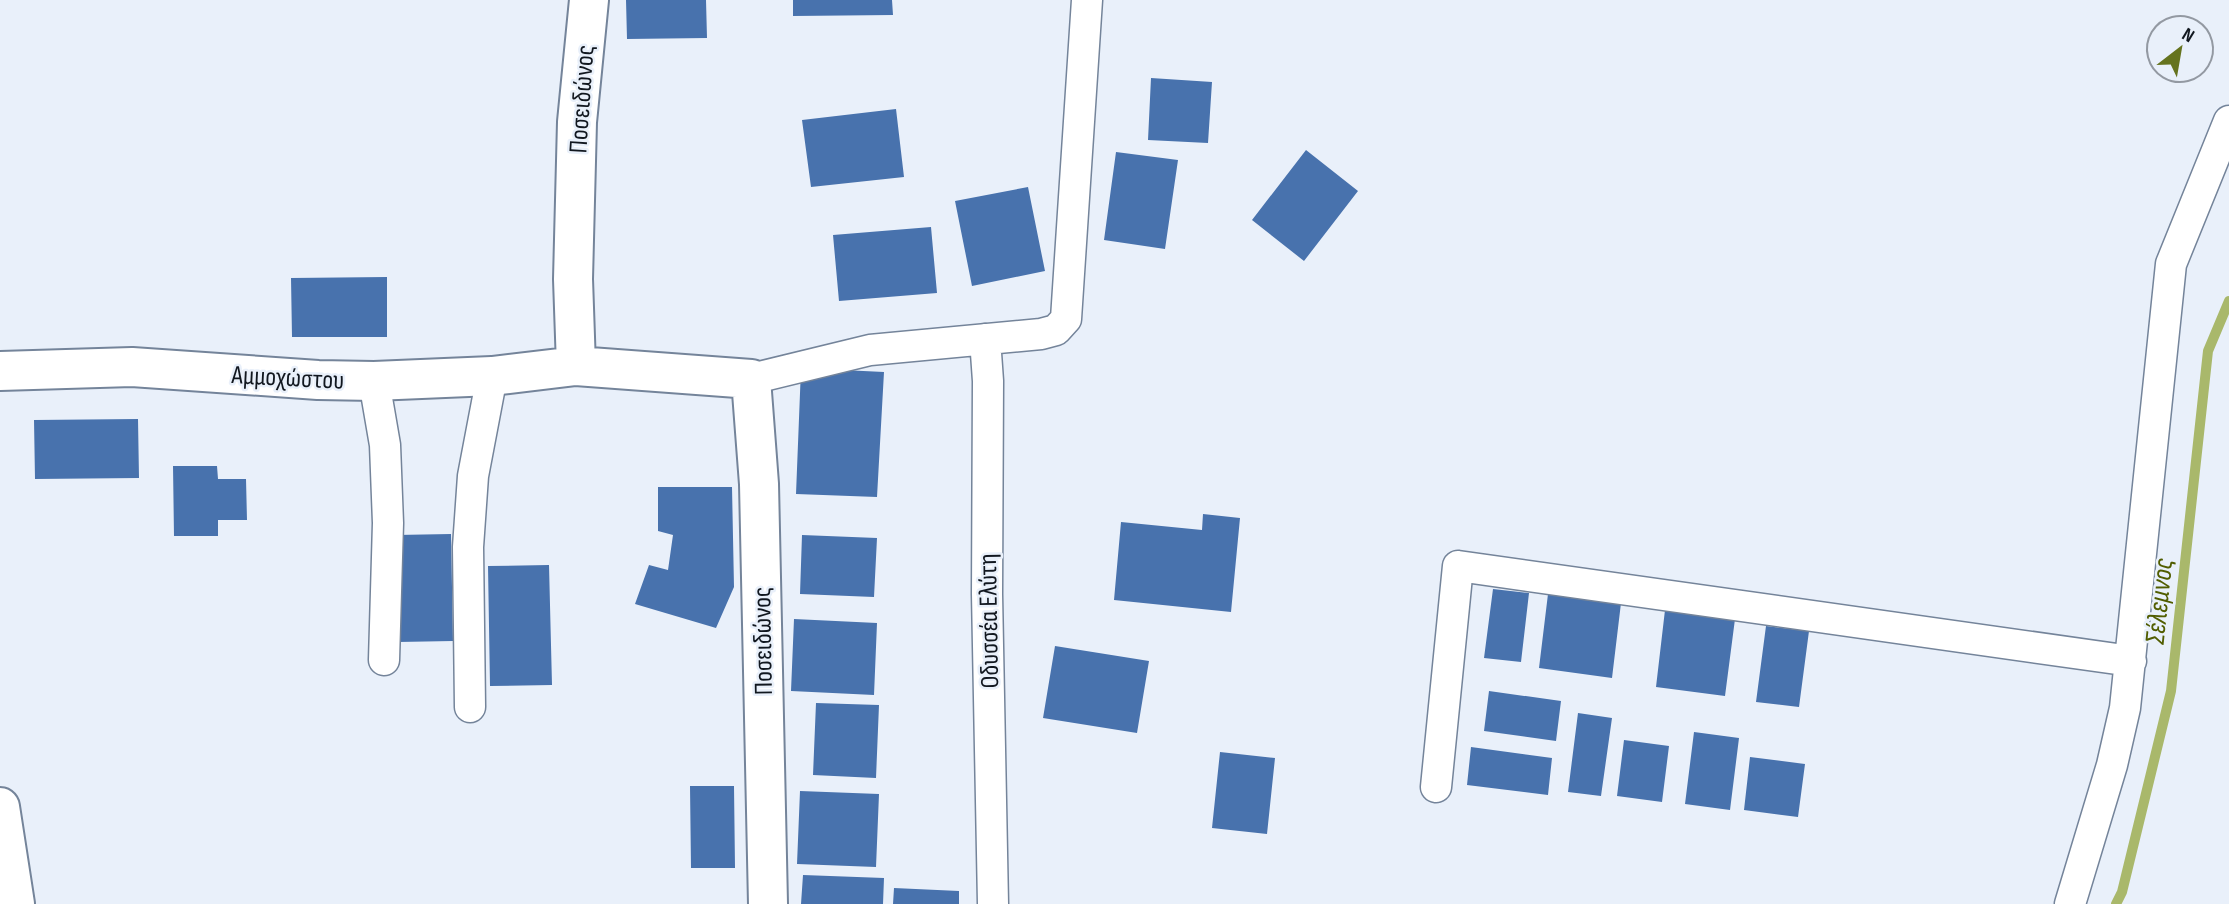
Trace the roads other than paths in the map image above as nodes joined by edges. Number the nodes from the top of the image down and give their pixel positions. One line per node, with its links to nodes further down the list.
1 (589, 0): 5 (street, Ποσειδώνος)
2 (1087, 0): 4 (street)
3 (2229, 121): 11 (street)
4 (985, 339): 8 (street); 17 (street, Οδυσσέα Ελύτη)
5 (576, 366): 7 (street, Αμμοχώστου); 8 (street, Αμμοχώστου)
6 (0, 370): 9 (street, Αμμοχώστου)
7 (492, 376): 9 (street, Αμμοχώστου); 12 (street)
8 (751, 379): 16 (street, Ποσειδώνος)
9 (374, 381): 10 (street)
10 (384, 660)
11 (2131, 660): 13 (street); 18 (street)
12 (470, 707)
13 (1436, 788)
14 (0, 807): 15 (street)
15 (15, 904)
16 (768, 904)
17 (993, 904)
18 (2070, 904)

